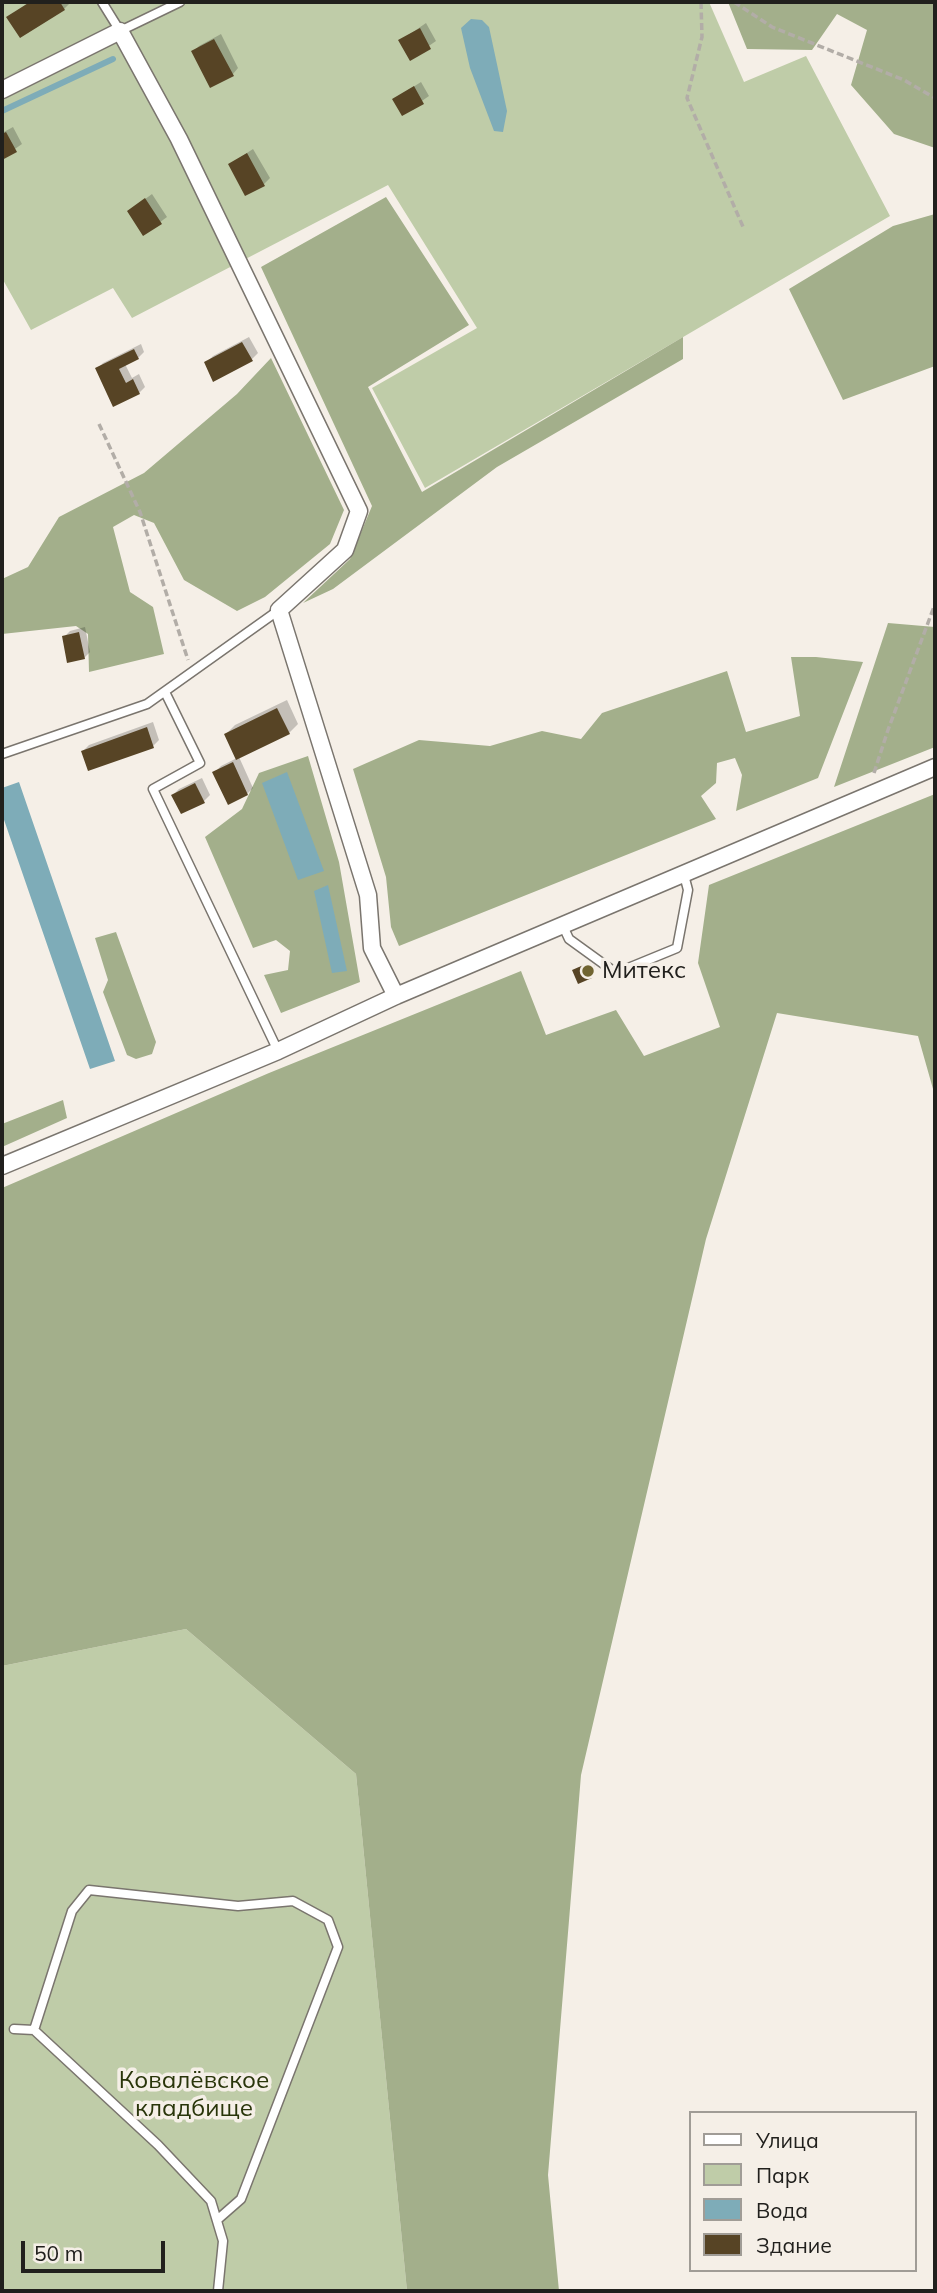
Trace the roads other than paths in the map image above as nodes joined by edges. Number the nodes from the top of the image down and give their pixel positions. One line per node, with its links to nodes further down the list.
1 (102, 2): 3 (lane)
2 (180, 2): 3 (lane)
3 (120, 31): 4 (street); 5 (street)
4 (2, 90)
5 (279, 610): 6 (lane); 11 (street)
6 (165, 692): 7 (lane); 12 (lane)
7 (2, 754)
8 (935, 767): 9 (street)
9 (684, 875): 10 (street); 10 (lane)
10 (563, 926): 11 (street)
11 (396, 996): 12 (street)
12 (278, 1051): 13 (street)
13 (2, 1166)
14 (14, 2029): 15 (lane)
15 (34, 2030): 16 (lane); 16 (lane)
16 (217, 2220): 17 (lane)
17 (218, 2291)

